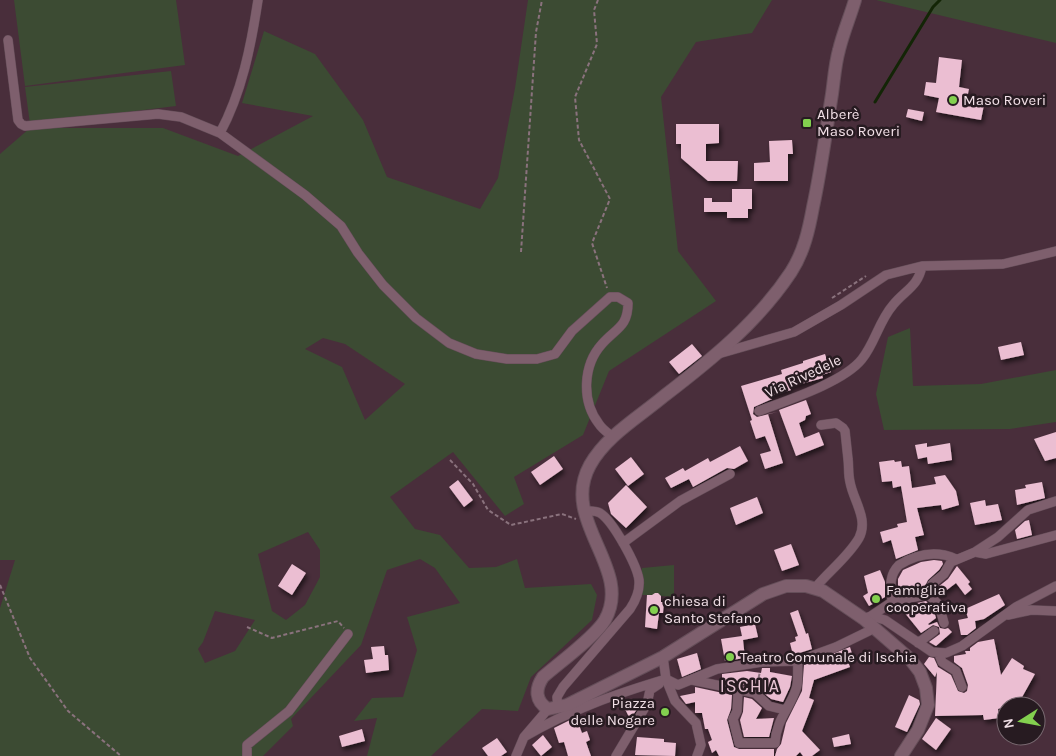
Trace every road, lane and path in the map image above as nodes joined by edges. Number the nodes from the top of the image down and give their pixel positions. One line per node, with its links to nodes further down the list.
1 (258, 0): 6 (street)
2 (542, 0): 8 (path)
3 (598, 0): 10 (path)
4 (855, 0): 11 (street)
5 (8, 40): 6 (street)
6 (220, 133): 10 (street)
7 (1056, 251): 9 (street)
8 (521, 252)
9 (922, 266): 11 (street); 12 (street, Via Rivedele)
10 (610, 297): 14 (street)
11 (718, 354): 14 (street)
12 (760, 411)
13 (821, 425): 25 (street)
14 (609, 441): 18 (street)
15 (450, 460): 18 (path)
16 (730, 474): 20 (street)
17 (1056, 501): 21 (street)
18 (585, 515): 20 (street); 45 (street)
19 (1056, 535): 21 (street)
20 (622, 543): 45 (street)
21 (975, 552): 22 (street)
22 (956, 559): 26 (street); 27 (street)
23 (0, 585): 48 (path)
24 (1056, 586): 29 (street)
25 (816, 588): 30 (street); 37 (street)
26 (928, 594): 27 (street); 31 (street)
27 (892, 602): 30 (street)
28 (1056, 611): 29 (street)
29 (998, 619): 36 (street)
30 (870, 621): 35 (street); 38 (street); 53 (street)
31 (944, 622)
32 (247, 627): 34 (path)
33 (934, 632): 35 (street)
34 (348, 634): 49 (street)
35 (918, 643): 36 (street)
36 (943, 654): 42 (street)
37 (663, 657): 40 (street); 45 (street)
38 (798, 661): 41 (street); 46 (street)
39 (760, 670): 44 (path)
40 (666, 679): 41 (street); 47 (street); 51 (street); 52 (street)
41 (692, 680): 43 (street)
42 (962, 688)
43 (738, 690): 44 (street); 46 (street)
44 (755, 693): 46 (street)
45 (553, 708): 47 (street)
46 (785, 710)
47 (524, 737): 50 (street)
48 (121, 756)
49 (247, 756)
50 (516, 756)
51 (616, 756)
52 (697, 756)
53 (901, 756)

